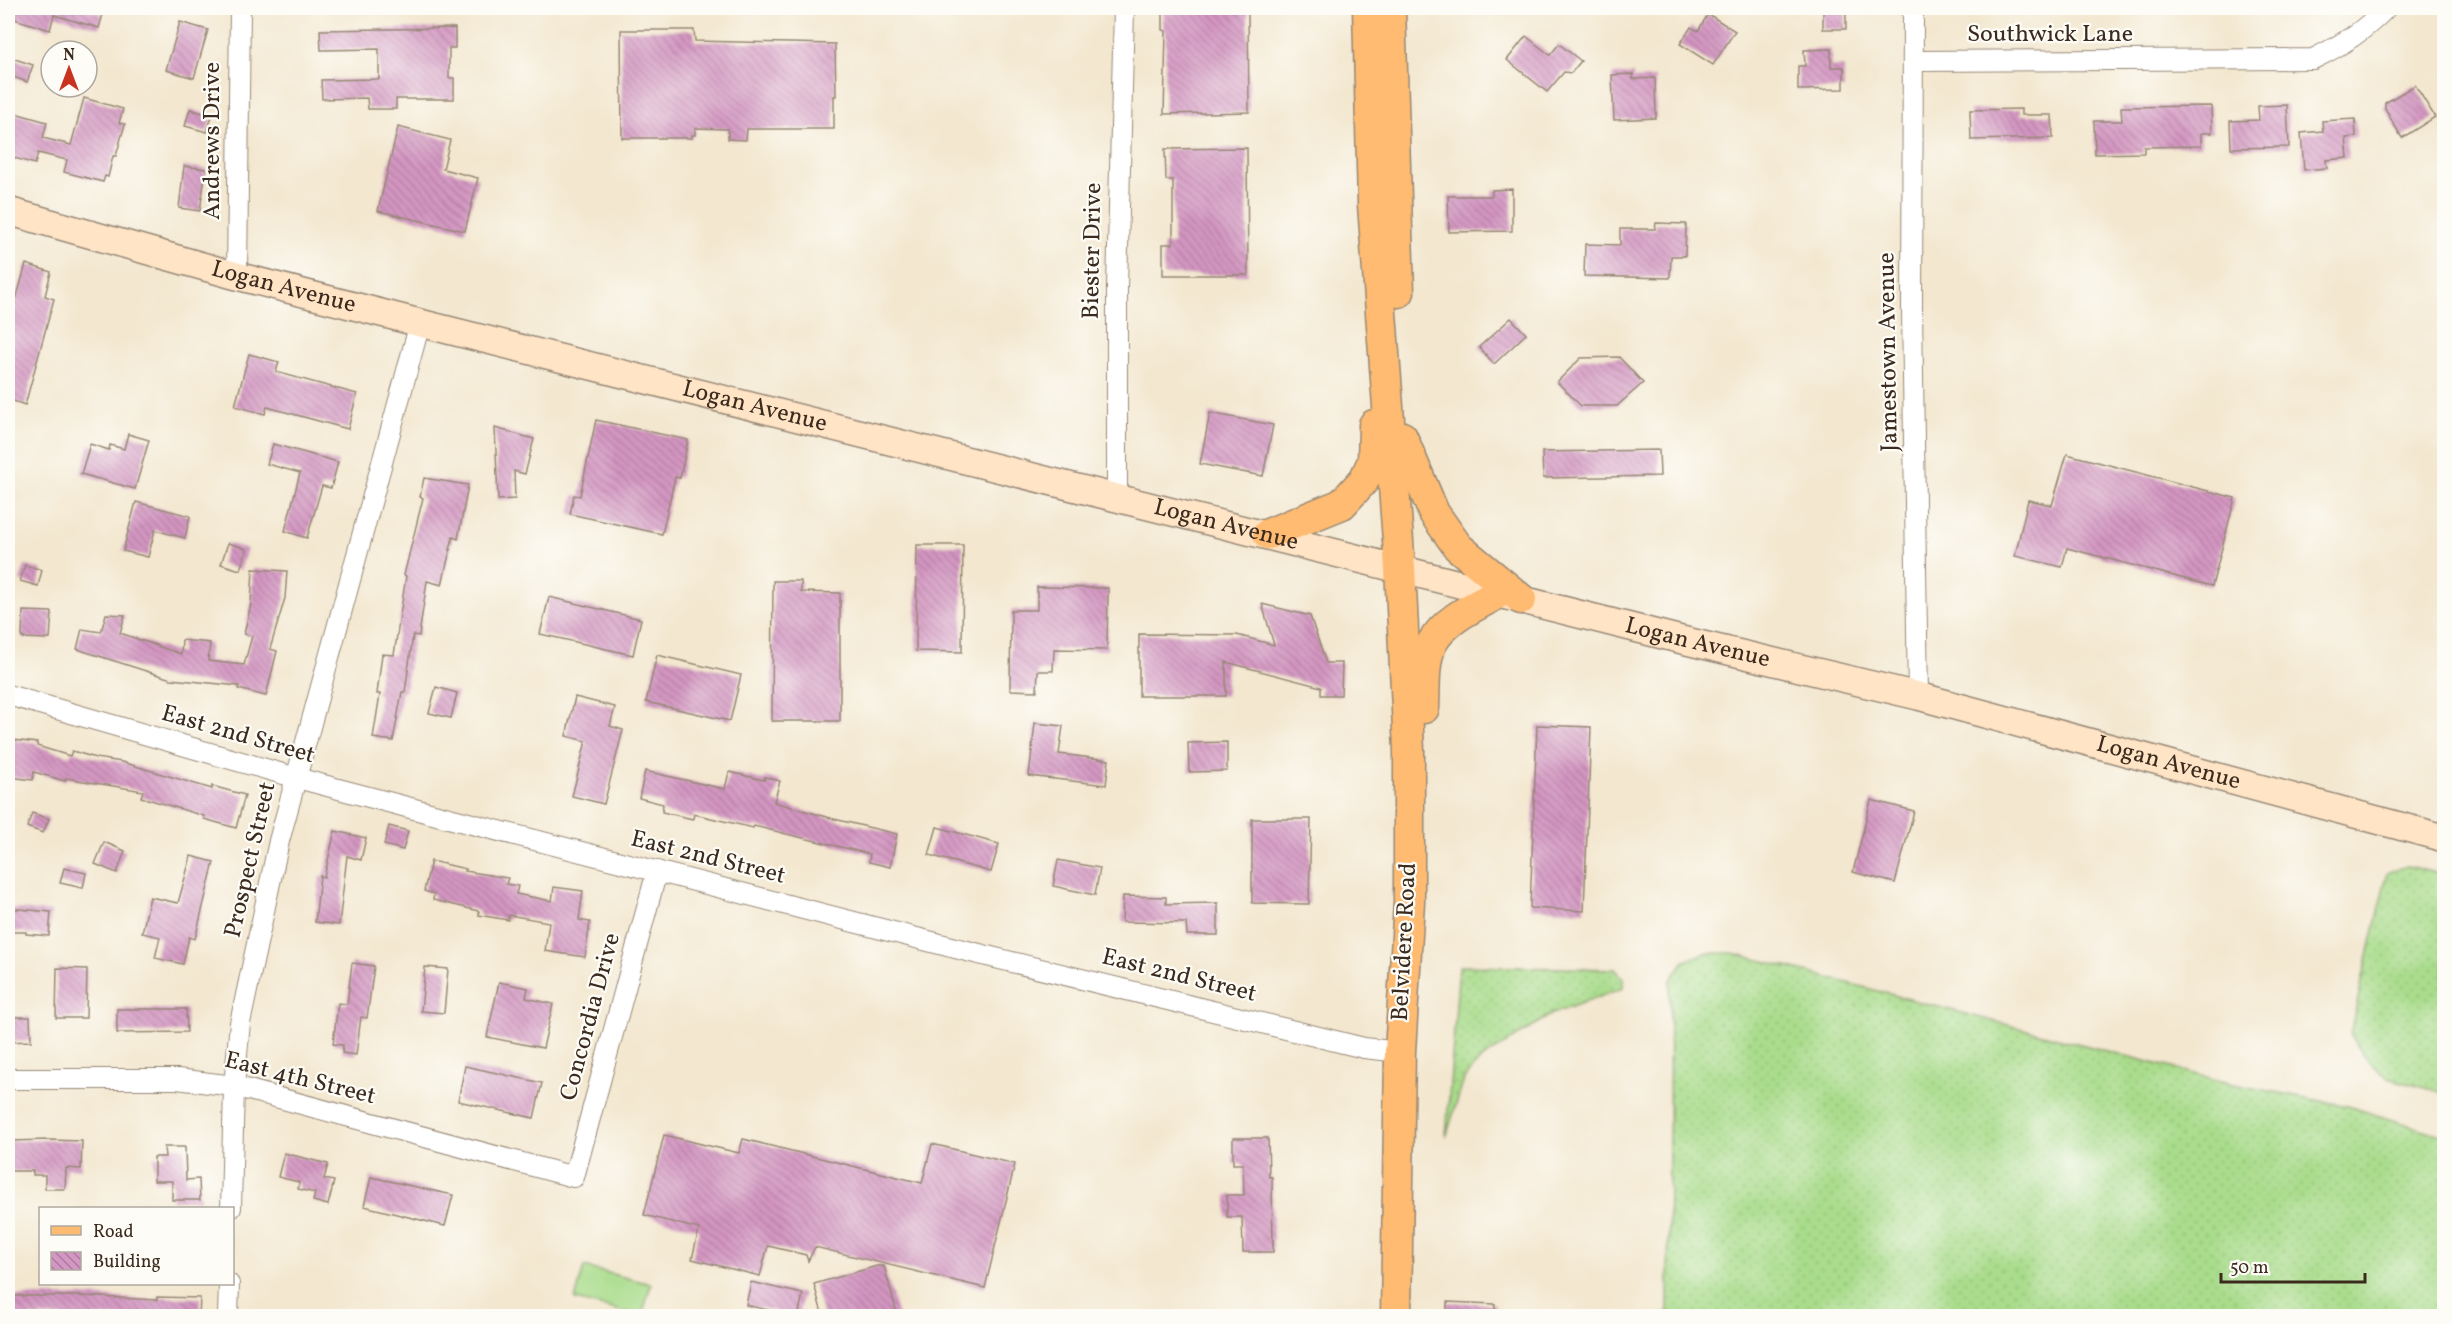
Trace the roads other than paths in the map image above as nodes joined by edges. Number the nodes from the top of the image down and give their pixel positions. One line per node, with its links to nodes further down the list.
1 (240, 8): 9 (street, Andrews Drive)
2 (1124, 8): 13 (street, Biester Drive)
3 (1368, 8): 11 (main road)
4 (1390, 8): 12 (main road)
5 (1913, 8): 7 (street, Jamestown Avenue)
6 (2386, 8): 7 (street, Southwick Lane)
7 (1914, 61): 18 (street, Jamestown Avenue)
8 (8, 211): 9 (main road, Logan Avenue)
9 (237, 276): 10 (main road, Logan Avenue)
10 (420, 323): 13 (main road, Logan Avenue); 19 (street, Prospect Street)
11 (1384, 351): 14 (main road); 15 (main road)
12 (1402, 436): 15 (main road); 16 (main road)
13 (1117, 496): 14 (main road, Logan Avenue)
14 (1268, 534): 15 (main road, Logan Avenue)
15 (1400, 568): 16 (main road, Logan Avenue); 20 (main road, Belvidere Road)
16 (1510, 596): 18 (main road, Logan Avenue); 20 (main road)
17 (8, 695): 19 (street, East 2nd Street)
18 (1918, 696): 21 (main road, Logan Avenue)
19 (297, 778): 22 (street, East 2nd Street); 25 (street, Prospect Street)
20 (1409, 802): 23 (main road, Belvidere Road)
21 (2445, 838)
22 (657, 871): 23 (street, East 2nd Street); 26 (street, Concordia Drive)
23 (1400, 1052): 30 (main road, Belvidere Road)
24 (8, 1079): 25 (street, East 4th Street)
25 (234, 1086): 26 (street, East 4th Street); 27 (street, Prospect Street)
26 (574, 1177)
27 (231, 1207)
28 (229, 1285): 29 (street)
29 (228, 1317)
30 (1396, 1317)

